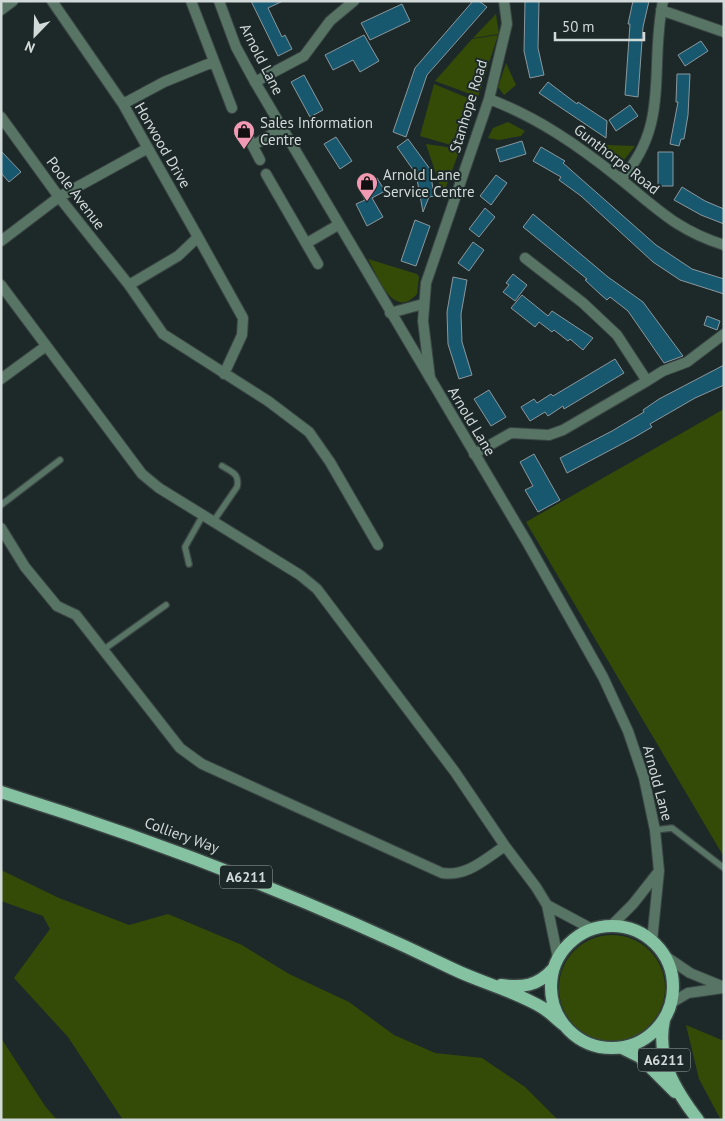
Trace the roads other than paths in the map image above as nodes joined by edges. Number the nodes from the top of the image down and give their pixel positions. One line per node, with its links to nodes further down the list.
1 (13, 1): 8 (street)
2 (52, 1): 13 (street, Horwood Drive)
3 (191, 1): 10 (street)
4 (219, 1): 11 (street, Arnold Lane)
5 (354, 1): 11 (street)
6 (504, 1): 12 (street, Stanhope Road)
7 (662, 5): 9 (street); 22 (street)
8 (1, 10)
9 (724, 32)
10 (214, 62): 13 (street); 14 (street)
11 (255, 82): 16 (street, Arnold Lane)
12 (489, 99): 22 (street, Gunthorpe Road); 33 (street, Stanhope Road)
13 (122, 104): 19 (street, Horwood Drive)
14 (232, 108)
15 (1, 117): 23 (street, Poole Avenue)
16 (282, 128): 18 (street); 24 (street, Arnold Lane)
17 (244, 131): 18 (street)
18 (254, 146): 20 (street)
19 (148, 148): 23 (street); 25 (street, Horwood Drive)
20 (260, 160)
21 (266, 174): 27 (street)
22 (621, 179): 28 (street, Gunthorpe Road)
23 (59, 197): 26 (street); 32 (street, Poole Avenue)
24 (338, 225): 27 (street); 34 (street, Arnold Lane)
25 (198, 237): 32 (street); 37 (street, Horwood Drive)
26 (1, 241)
27 (307, 243): 30 (street)
28 (724, 245)
29 (525, 258): 40 (street)
30 (318, 264)
31 (1, 285): 36 (street)
32 (130, 285): 37 (street, Poole Avenue)
33 (423, 304): 34 (street); 39 (street, Stanhope Road)
34 (390, 313): 39 (street, Arnold Lane)
35 (724, 334): 40 (street)
36 (46, 346): 38 (street); 45 (street)
37 (224, 374): 48 (street, Poole Avenue)
38 (1, 379)
39 (431, 381): 41 (street, Arnold Lane)
40 (647, 381): 41 (street)
41 (474, 454): 53 (street, Arnold Lane)
42 (60, 460): 44 (lane)
43 (222, 466): 46 (lane)
44 (1, 505)
45 (203, 515): 46 (street); 49 (lane)
46 (214, 522): 54 (street)
47 (1, 528): 51 (street)
48 (378, 545)
49 (189, 564)
50 (166, 605): 51 (lane)
51 (103, 650): 54 (street)
52 (1, 792): 63 (main road, Colliery Way / A6211)
53 (656, 830): 55 (lane); 56 (street, Arnold Lane)
54 (505, 846): 57 (street)
55 (724, 868)
56 (659, 871): 58 (street); 60 (street, Arnold Lane)
57 (547, 905): 59 (street); 62 (street)
58 (611, 926): 59 (main road); 60 (main road)
59 (592, 929): 62 (main road)
60 (652, 940): 61 (main road)
61 (665, 956): 64 (street); 65 (main road)
62 (555, 963): 63 (main road, Colliery Way / A6211); 67 (main road)
63 (483, 982): 67 (main road, Colliery Way / A6211)
64 (724, 988): 65 (street)
65 (671, 1003): 66 (main road)
66 (664, 1020): 68 (main road); 69 (main road, A6211)
67 (564, 1025): 68 (main road)
68 (622, 1048): 69 (main road, A6211)
69 (681, 1097): 70 (main road, A6211)
70 (698, 1120)

